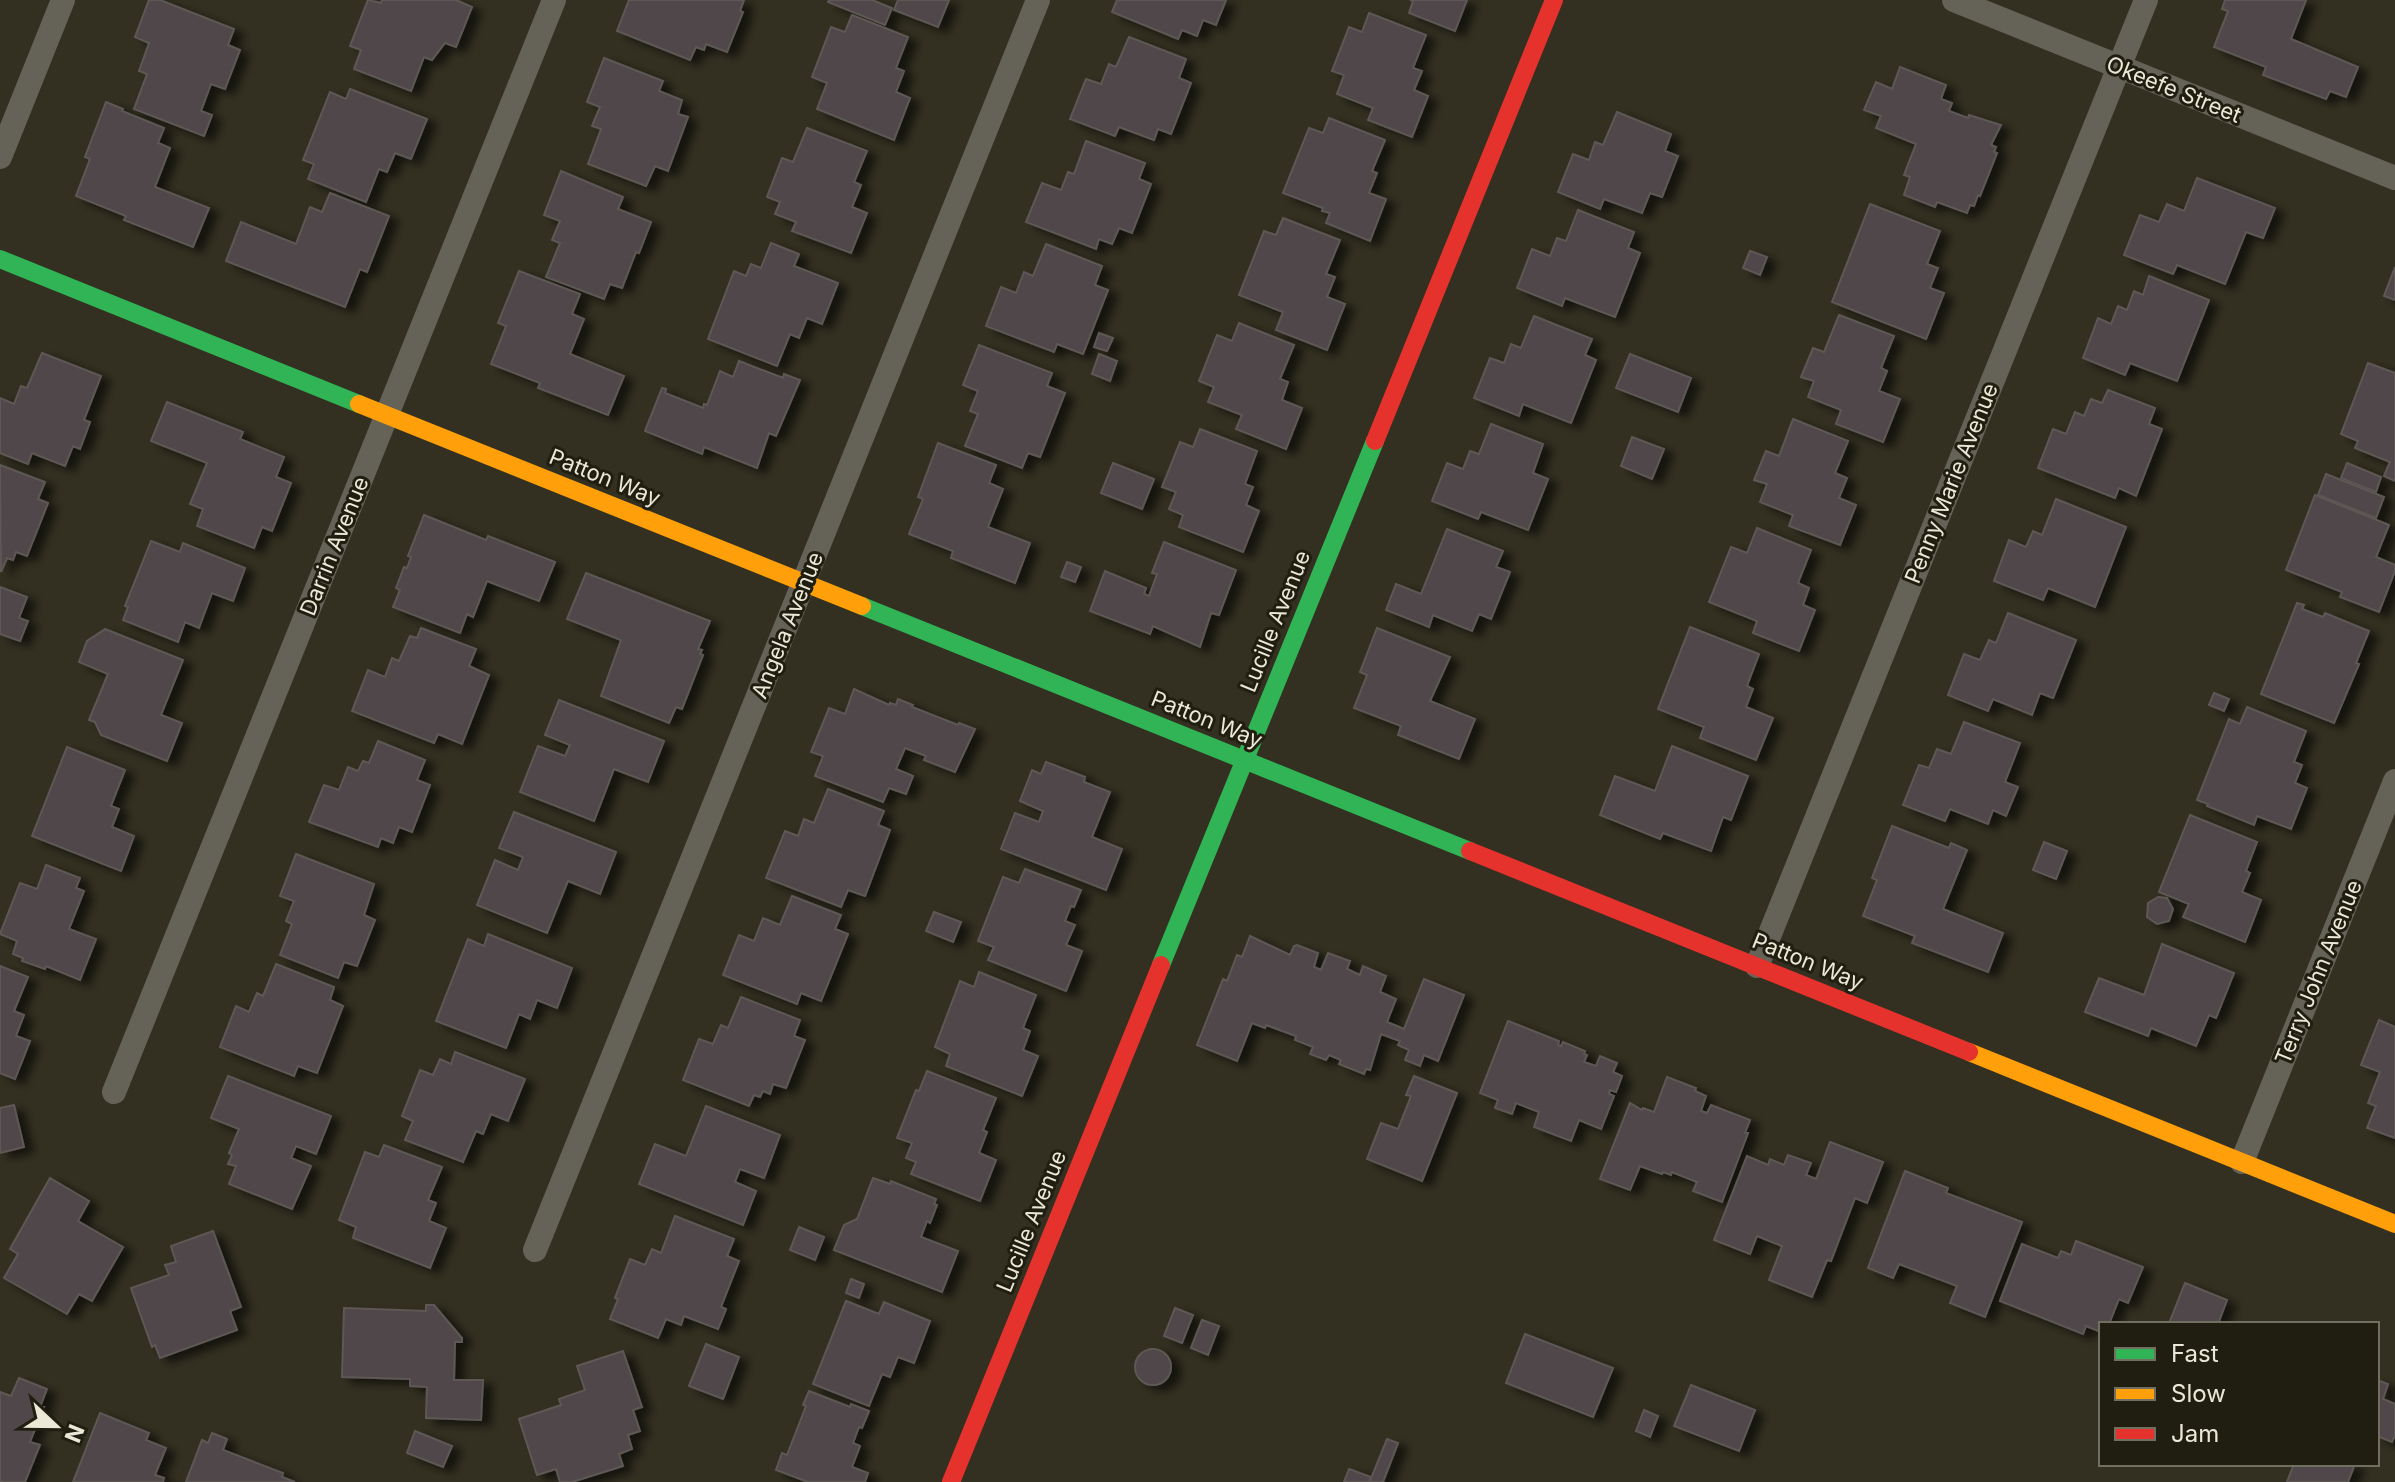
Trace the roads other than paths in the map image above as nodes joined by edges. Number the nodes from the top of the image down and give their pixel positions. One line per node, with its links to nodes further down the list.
1 (63, 0): 8 (street)
2 (554, 0): 11 (street, Darrin Avenue)
3 (1038, 0): 12 (street, Angela Avenue)
4 (1554, 0): 13 (street, Lucille Avenue)
5 (1954, 0): 7 (street, Okeefe Street)
6 (2146, 0): 7 (street, Penny Marie Avenue)
7 (2119, 67): 9 (street, Okeefe Street); 15 (street, Penny Marie Avenue)
8 (0, 157)
9 (2395, 178)
10 (0, 259): 11 (street, Patton Way)
11 (387, 414): 12 (street, Patton Way); 16 (street, Darrin Avenue)
12 (804, 583): 13 (street, Patton Way); 19 (street, Angela Avenue)
13 (1245, 760): 15 (street, Patton Way); 20 (street, Lucille Avenue)
14 (2395, 781): 17 (street, Terry John Avenue)
15 (1757, 966): 17 (street, Patton Way)
16 (114, 1092)
17 (2242, 1162): 18 (street, Patton Way)
18 (2395, 1224)
19 (535, 1250)
20 (951, 1482)

